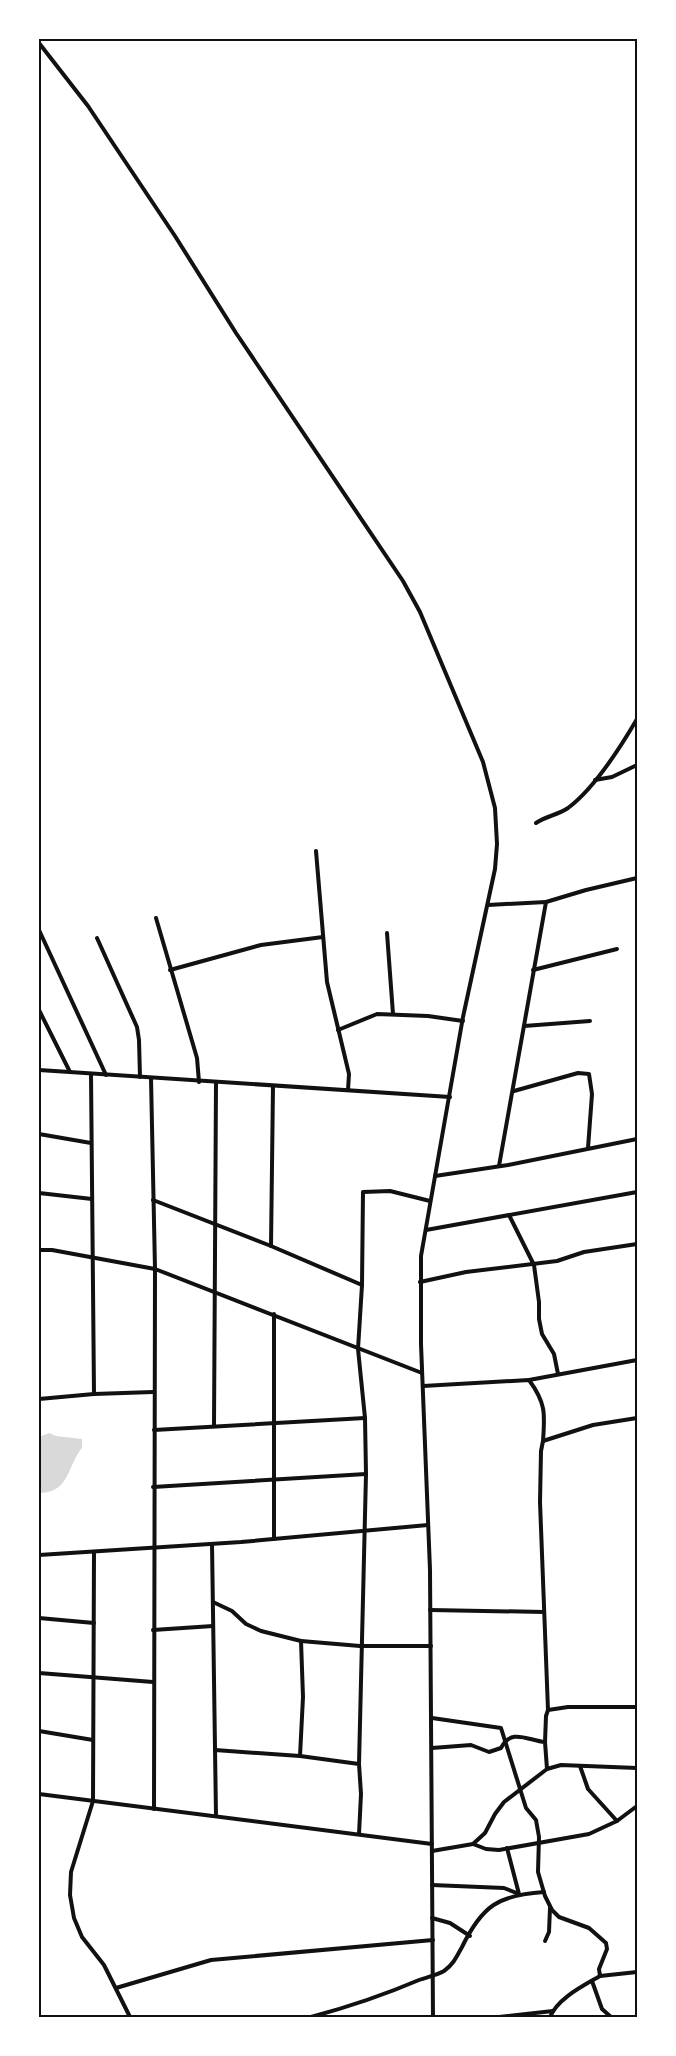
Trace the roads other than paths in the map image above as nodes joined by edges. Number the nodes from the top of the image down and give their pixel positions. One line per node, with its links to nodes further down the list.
1 (39, 43): 9 (street)
2 (637, 719): 4 (street)
3 (637, 765): 4 (street)
4 (595, 780): 5 (street)
5 (536, 823)
6 (316, 851): 14 (street)
7 (637, 878): 8 (street)
8 (546, 902): 9 (street); 17 (street)
9 (488, 905): 20 (street)
10 (156, 918): 16 (street)
11 (39, 930): 27 (street)
12 (386, 933): 19 (street)
13 (97, 938): 28 (street)
14 (323, 938): 16 (street); 23 (street)
15 (617, 949): 17 (street)
16 (170, 970): 30 (street)
17 (533, 970): 22 (street)
18 (39, 1010): 25 (street)
19 (393, 1014): 20 (street); 23 (street)
20 (463, 1021): 35 (street)
21 (590, 1021): 22 (street)
22 (524, 1026): 34 (street)
23 (338, 1030): 33 (street)
24 (39, 1070): 25 (street)
25 (70, 1072): 26 (street)
26 (91, 1074): 27 (street); 38 (street)
27 (106, 1075): 28 (street)
28 (140, 1078): 29 (street)
29 (151, 1078): 30 (street); 45 (street)
30 (199, 1082): 31 (street)
31 (216, 1083): 32 (street); 48 (street)
32 (272, 1086): 33 (street); 51 (street)
33 (348, 1090): 35 (street)
34 (514, 1090): 39 (street); 40 (street)
35 (450, 1097): 41 (street)
36 (39, 1134): 38 (street)
37 (637, 1139): 39 (street)
38 (92, 1143): 44 (street)
39 (588, 1148): 40 (street)
40 (499, 1166): 41 (street)
41 (435, 1176): 46 (street)
42 (637, 1192): 47 (street)
43 (39, 1193): 44 (street)
44 (92, 1199): 53 (street)
45 (154, 1200): 48 (street); 55 (street)
46 (430, 1201): 49 (street); 57 (street)
47 (509, 1216): 49 (street); 54 (street)
48 (215, 1224): 51 (street); 58 (street)
49 (426, 1230): 56 (street)
50 (637, 1244): 54 (street)
51 (271, 1246): 57 (street)
52 (39, 1250): 53 (street)
53 (92, 1257): 55 (street); 67 (street)
54 (534, 1265): 56 (street); 63 (street)
55 (155, 1269): 58 (street); 66 (street)
56 (420, 1282): 62 (street)
57 (362, 1285): 60 (street)
58 (215, 1291): 59 (street); 72 (street)
59 (274, 1314): 60 (street); 71 (street)
60 (358, 1349): 62 (street); 69 (street)
61 (637, 1360): 63 (street)
62 (422, 1373): 65 (street)
63 (558, 1374): 64 (street)
64 (529, 1380): 65 (street); 74 (street)
65 (423, 1386): 78 (street)
66 (153, 1392): 67 (street); 73 (street)
67 (94, 1394): 68 (street)
68 (39, 1400)
69 (365, 1418): 71 (street); 75 (street)
70 (637, 1418): 74 (street)
71 (273, 1423): 72 (street); 76 (street)
72 (214, 1426): 73 (street)
73 (154, 1430): 77 (street)
74 (543, 1441): 87 (street)
75 (366, 1474): 76 (street); 79 (street)
76 (274, 1478): 77 (street); 80 (street)
77 (153, 1487): 82 (street)
78 (428, 1525): 79 (street); 86 (street)
79 (365, 1531): 80 (street); 93 (street)
80 (274, 1540): 81 (street)
81 (212, 1544): 82 (street); 85 (street)
82 (153, 1548): 83 (street); 91 (street)
83 (94, 1552): 84 (street); 89 (street)
84 (39, 1555)
85 (213, 1602): 90 (street); 92 (street)
86 (430, 1610): 87 (street); 94 (street)
87 (544, 1612): 99 (street)
88 (39, 1618): 89 (street)
89 (94, 1623): 96 (street)
90 (214, 1626): 91 (street); 106 (street)
91 (153, 1630): 97 (street)
92 (301, 1641): 93 (street); 107 (street)
93 (360, 1646): 94 (street); 108 (street)
94 (430, 1646): 100 (street)
95 (39, 1673): 96 (street)
96 (94, 1678): 97 (street); 102 (street)
97 (153, 1682): 116 (street)
98 (637, 1707): 99 (street)
99 (548, 1710): 104 (street)
100 (432, 1718): 103 (street); 105 (street)
101 (39, 1731): 102 (street)
102 (93, 1740): 114 (street)
103 (504, 1741): 104 (street); 105 (street); 112 (street)
104 (545, 1742): 111 (street)
105 (432, 1748): 121 (street)
106 (215, 1750): 107 (street); 117 (street)
107 (300, 1756): 108 (street)
108 (359, 1764): 119 (street)
109 (580, 1766): 110 (street); 111 (street); 118 (street)
110 (637, 1768)
111 (547, 1769): 112 (street)
112 (521, 1787): 120 (street); 122 (street)
113 (39, 1794): 114 (street)
114 (93, 1801): 116 (street); 137 (street)
115 (637, 1806): 118 (street)
116 (154, 1809): 117 (street)
117 (216, 1816): 119 (street)
118 (617, 1821): 120 (street)
119 (359, 1834): 121 (street)
120 (538, 1843): 123 (street); 126 (street)
121 (432, 1844): 124 (street)
122 (473, 1844): 123 (street); 124 (street)
123 (507, 1848): 127 (street)
124 (432, 1851): 125 (street)
125 (432, 1885): 127 (street); 129 (street)
126 (544, 1892): 127 (street); 128 (street)
127 (519, 1894): 130 (street)
128 (550, 1906): 132 (street); 135 (street)
129 (432, 1918): 130 (street); 131 (street)
130 (470, 1936): 134 (street)
131 (433, 1940): 134 (street); 137 (street)
132 (545, 1941)
133 (637, 1972): 135 (street)
134 (433, 1975): 140 (street); 141 (street)
135 (600, 1976): 136 (street)
136 (592, 1981): 138 (street); 144 (street)
137 (116, 1988): 139 (street)
138 (552, 2011): 142 (street); 143 (street)
139 (130, 2017)
140 (311, 2017)
141 (433, 2017)
142 (500, 2017)
143 (550, 2017)
144 (611, 2017)

